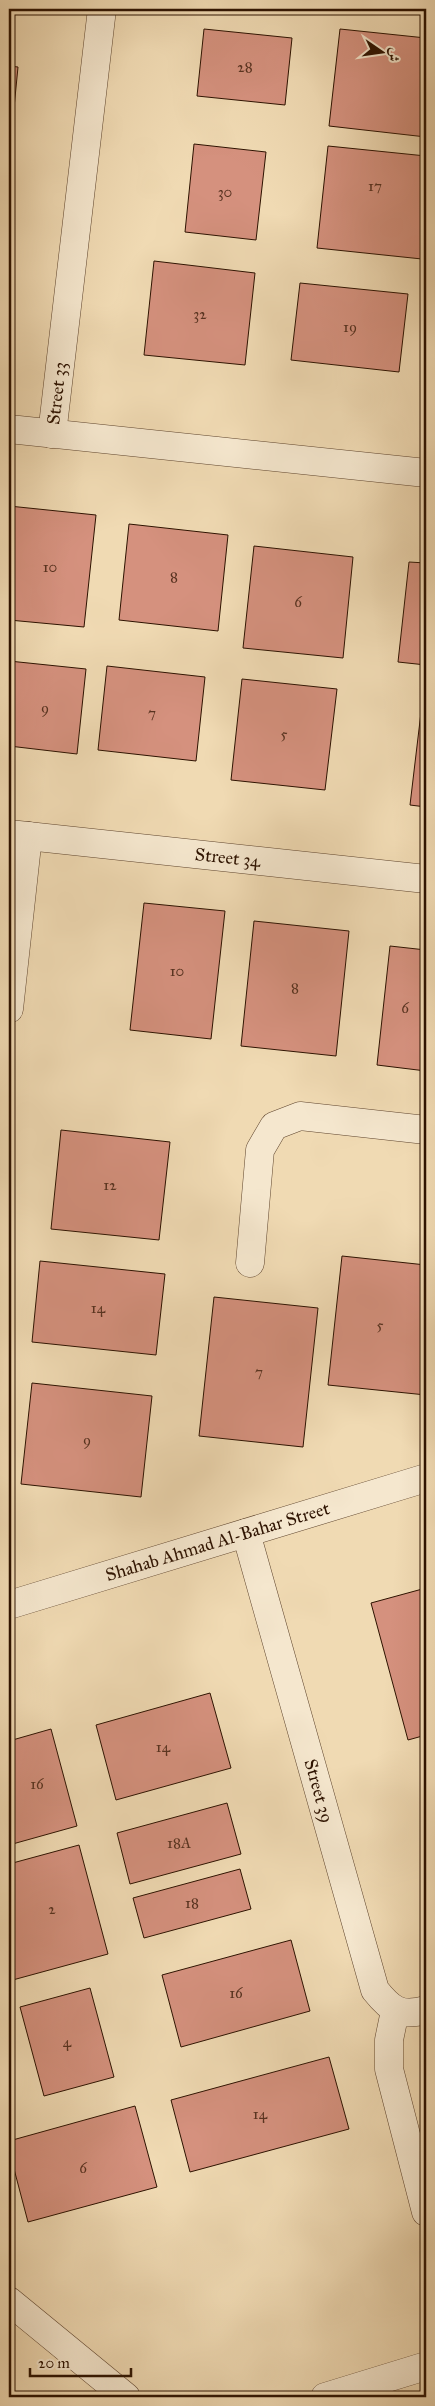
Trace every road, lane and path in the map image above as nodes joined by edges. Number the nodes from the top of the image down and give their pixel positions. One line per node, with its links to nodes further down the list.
1 (102, 9): 3 (street, Street 33)
2 (9, 430): 3 (street)
3 (52, 434): 4 (street, Street 33)
4 (426, 473)
5 (19, 835): 6 (street, Street 34); 7 (street, Street 34)
6 (426, 879)
7 (9, 1008)
8 (426, 1130): 9 (street)
9 (250, 1263)
10 (426, 1478): 11 (street, Shahab Ahmad Al-Bahar Street)
11 (246, 1532): 12 (street, Shahab Ahmad Al-Bahar Street); 14 (street, Street 39)
12 (9, 1605)
13 (426, 2010): 14 (street)
14 (396, 2011): 15 (street)
15 (426, 2212)
16 (9, 2301): 18 (street)
17 (426, 2366): 19 (street)
18 (126, 2397)
19 (324, 2397)

